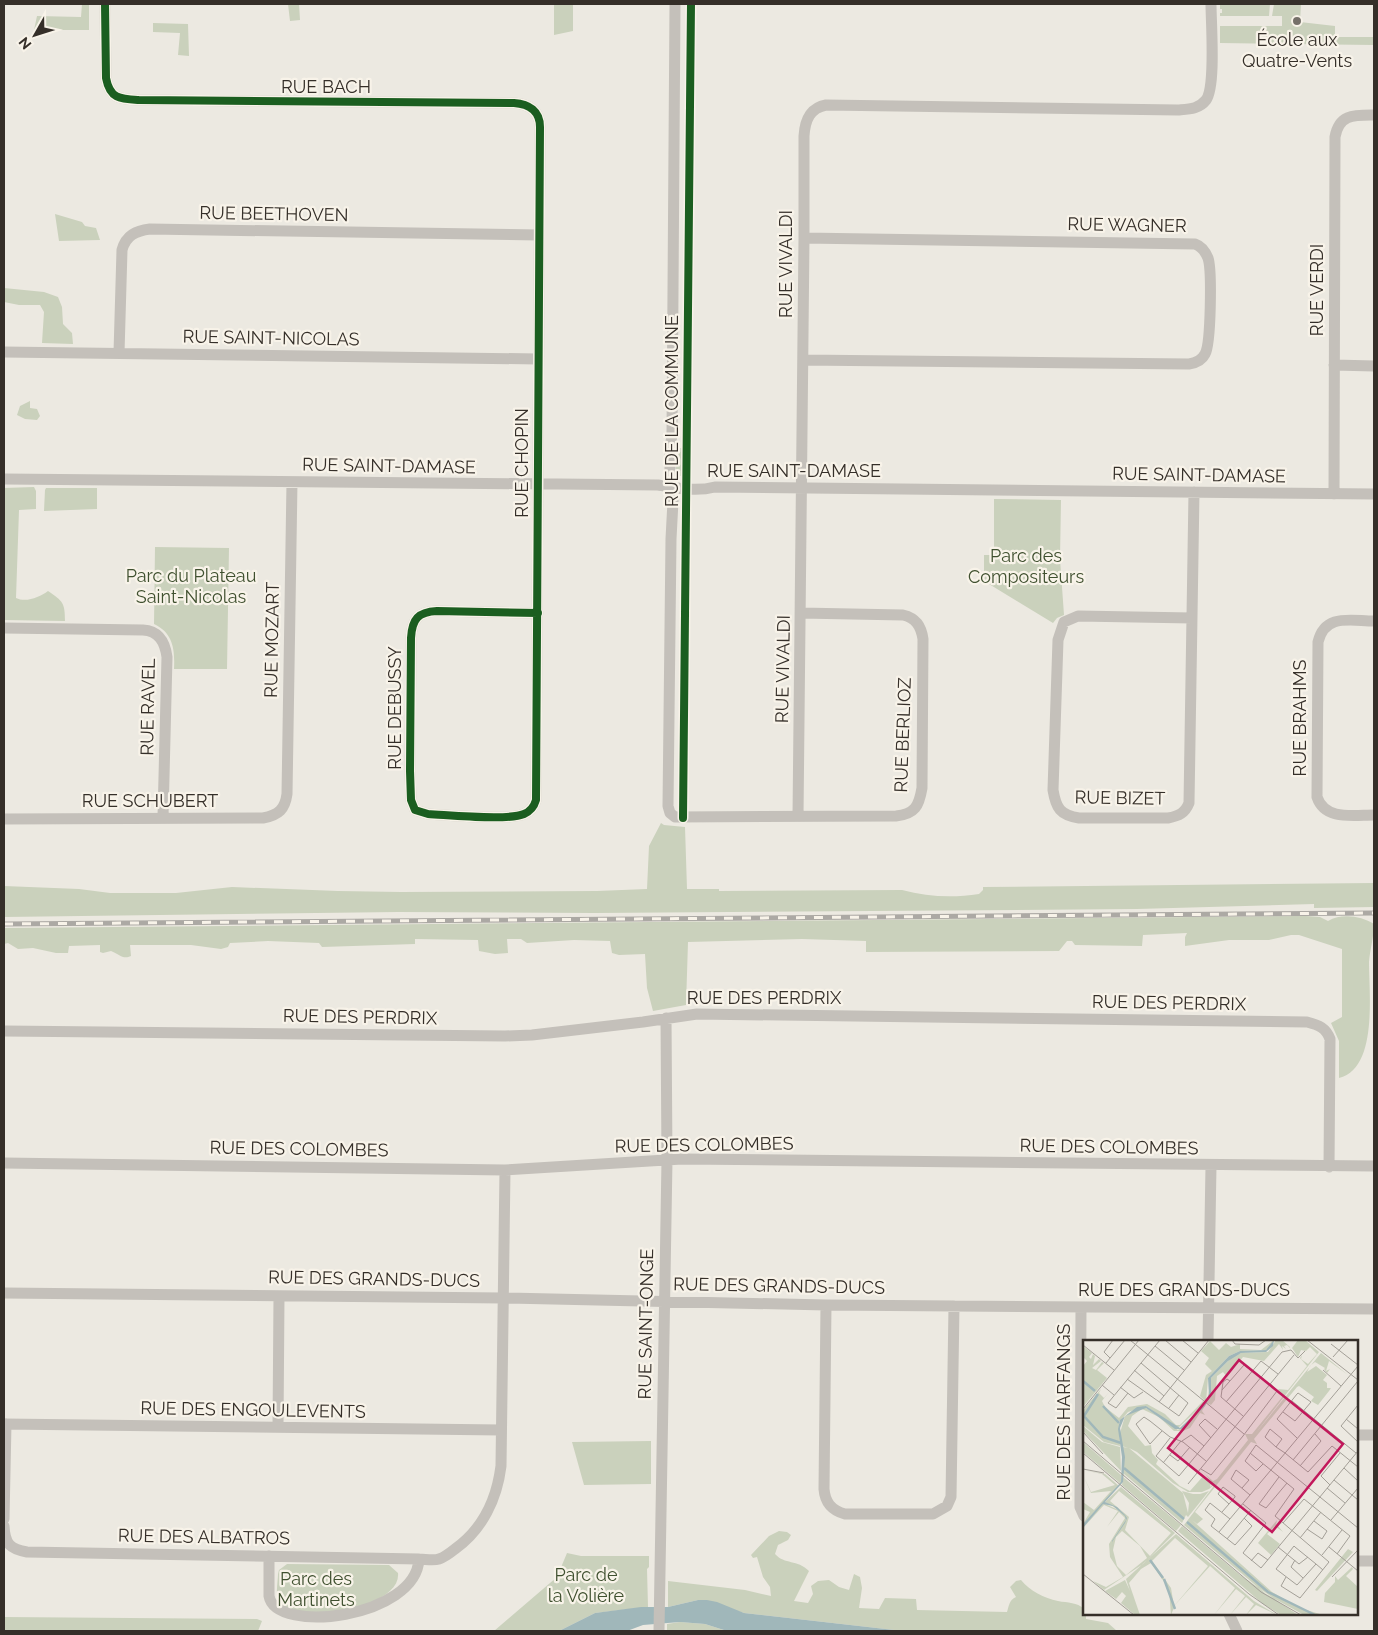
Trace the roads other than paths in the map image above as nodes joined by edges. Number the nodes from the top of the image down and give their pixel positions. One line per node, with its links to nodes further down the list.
1 (104, 4): 4 (street, RUE BACH)
2 (675, 4): 17 (street, RUE DE LA COMMUNE)
3 (1211, 4): 7 (street, RUE VIVALDI)
4 (534, 110): 6 (street, RUE CHOPIN)
5 (1374, 115): 12 (street, RUE VERDI)
6 (539, 235): 9 (street, RUE BEETHOVEN); 10 (street, RUE CHOPIN)
7 (804, 238): 11 (street, RUE VIVALDI); 11 (street, RUE WAGNER)
8 (4, 352): 9 (street, RUE SAINT-NICOLAS)
9 (119, 353): 10 (street, RUE SAINT-NICOLAS)
10 (538, 359): 16 (street, RUE CHOPIN)
11 (803, 360): 18 (street, RUE VIVALDI)
12 (1334, 365): 13 (street); 20 (street, RUE VERDI)
13 (1374, 366)
14 (4, 479): 15 (street, RUE SAINT-DAMASE)
15 (292, 482): 16 (street, RUE SAINT-DAMASE); 27 (street, RUE MOZART)
16 (537, 485): 17 (street, RUE SAINT-DAMASE); 22 (street, RUE CHOPIN)
17 (671, 487): 18 (street, RUE SAINT-DAMASE); 29 (street, RUE DE LA COMMUNE)
18 (801, 488): 19 (street, RUE SAINT-DAMASE); 23 (street, RUE VIVALDI)
19 (1194, 492): 20 (street, RUE SAINT-DAMASE); 24 (street, RUE BIZET)
20 (1334, 494): 21 (street, RUE SAINT-DAMASE)
21 (1374, 494)
22 (538, 613): 28 (street, RUE CHOPIN); 28 (street, RUE DEBUSSY)
23 (801, 613): 31 (street, RUE VIVALDI); 31 (street, RUE BERLIOZ)
24 (1192, 618): 24 (street, RUE BIZET)
25 (1374, 622): 30 (street, RUE BRAHMS)
26 (4, 628): 32 (street, RUE RAVEL)
27 (287, 799): 32 (street, RUE SCHUBERT)
28 (527, 813)
29 (670, 813): 31 (street, RUE BERLIOZ)
30 (1374, 815)
31 (798, 816)
32 (163, 817): 33 (street, RUE SCHUBERT)
33 (4, 820)
34 (666, 1018): 35 (street, RUE DES PERDRIX); 36 (street, RUE SAINT-ONGE); 39 (street, RUE DES PERDRIX)
35 (4, 1032)
36 (666, 1160): 38 (street, RUE DES COLOMBES); 41 (street, RUE DES COLOMBES); 45 (street, RUE SAINT-ONGE)
37 (4, 1163): 41 (street, RUE DES COLOMBES)
38 (1212, 1166): 39 (street, RUE DES COLOMBES); 49 (street)
39 (1329, 1166): 40 (street, RUE DES COLOMBES)
40 (1374, 1166)
41 (505, 1170): 44 (street, RUE DES ALBATROS)
42 (4, 1293): 43 (street, RUE DES GRANDS-DUCS)
43 (279, 1296): 44 (street, RUE DES GRANDS-DUCS); 53 (street)
44 (503, 1298): 45 (street, RUE DES GRANDS-DUCS); 54 (street, RUE DES ALBATROS)
45 (663, 1302): 46 (street, RUE DES GRANDS-DUCS); 65 (street, RUE SAINT-ONGE)
46 (826, 1305): 47 (street, RUE DES GRANDS-DUCS); 47 (street)
47 (954, 1306): 48 (street, RUE DES GRANDS-DUCS)
48 (1081, 1308): 49 (street, RUE DES GRANDS-DUCS); 57 (street, RUE DES HARFANGS)
49 (1209, 1308): 50 (street, RUE DES GRANDS-DUCS); 51 (street)
50 (1374, 1309)
51 (1208, 1340)
52 (5, 1424): 53 (street, RUE DES ENGOULEVENTS); 58 (street)
53 (278, 1427): 54 (street, RUE DES ENGOULEVENTS)
54 (501, 1430): 61 (street, RUE DES ALBATROS)
55 (1358, 1435): 56 (street)
56 (1374, 1435)
57 (1083, 1514)
58 (4, 1518)
59 (4, 1526): 60 (street, RUE DES ALBATROS)
60 (269, 1556): 61 (street, RUE DES ALBATROS); 61 (street)
61 (419, 1559)
62 (1358, 1561): 63 (street)
63 (1374, 1561)
64 (1229, 1615): 66 (street)
65 (659, 1631)
66 (1237, 1631)

